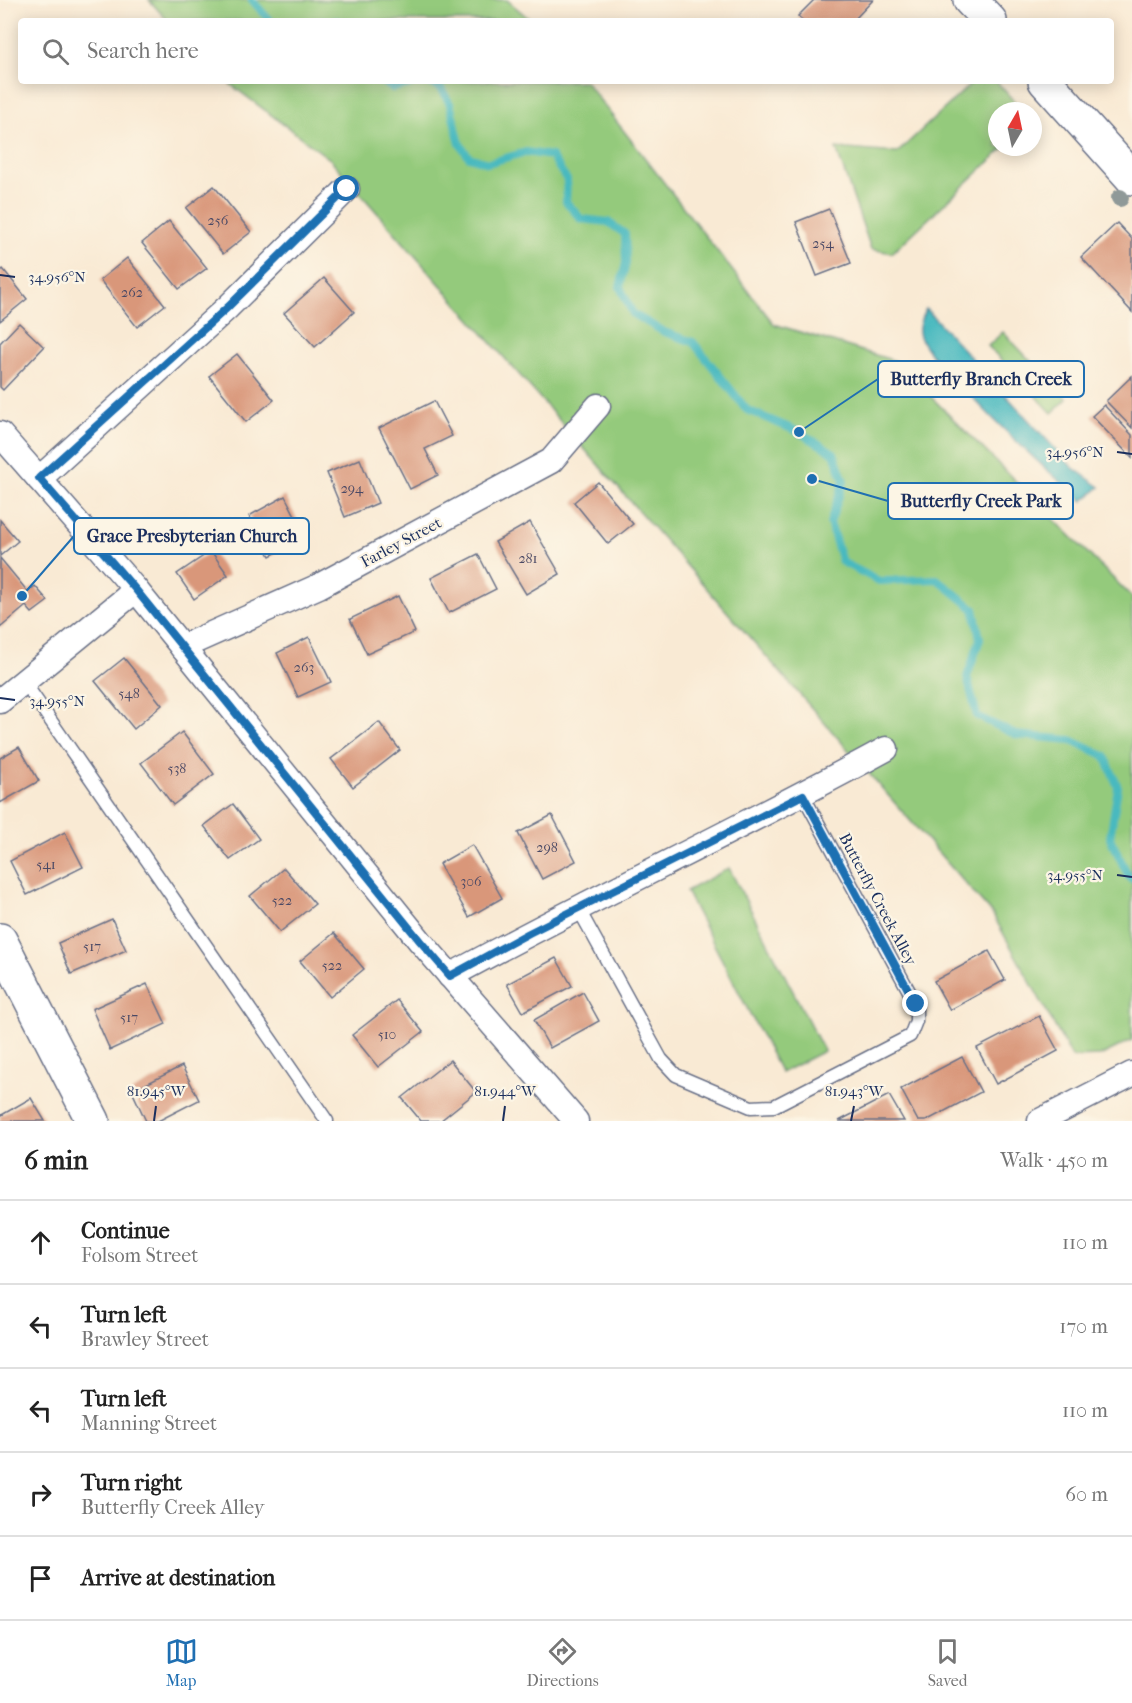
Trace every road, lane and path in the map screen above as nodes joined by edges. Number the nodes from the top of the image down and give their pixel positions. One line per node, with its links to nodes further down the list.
1 (970, 0): 2 (street)
2 (987, 18)
3 (1048, 84): 4 (street)
4 (1132, 178)
5 (347, 189): 8 (street)
6 (598, 406): 10 (street, Farley Street)
7 (0, 435): 8 (street)
8 (39, 478): 9 (street)
9 (136, 590): 10 (street); 11 (street)
10 (182, 647): 17 (street)
11 (24, 682): 12 (street); 20 (lane)
12 (0, 701)
13 (886, 749): 14 (street)
14 (803, 795): 15 (street); 15 (lane, Butterfly Creek Alley)
15 (578, 908): 17 (street)
16 (0, 940): 19 (street)
17 (450, 976): 21 (street)
18 (1132, 1074): 22 (street)
19 (93, 1121)
20 (327, 1121)
21 (576, 1121)
22 (1040, 1121)

